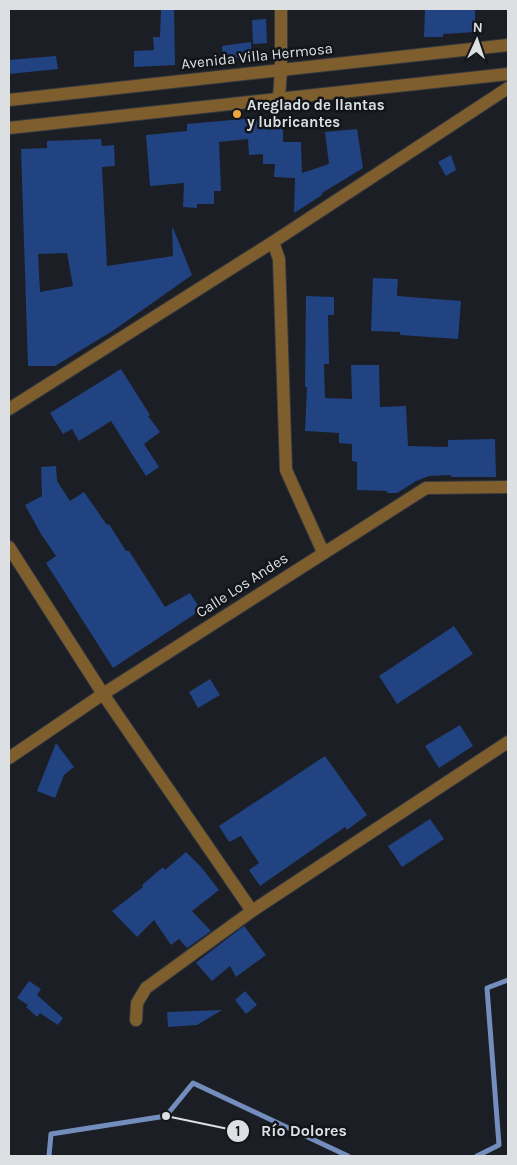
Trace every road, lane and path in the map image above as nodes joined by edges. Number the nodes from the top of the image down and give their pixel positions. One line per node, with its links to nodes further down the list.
1 (280, 9): 3 (street)
2 (508, 45): 3 (street, Avenida Villa Hermosa)
3 (281, 70): 6 (street); 7 (street, Avenida Villa Hermosa)
4 (508, 74): 6 (street)
5 (508, 88): 9 (street)
6 (279, 98): 8 (street)
7 (9, 100)
8 (9, 128)
9 (273, 242): 10 (street); 13 (street)
10 (9, 409)
11 (508, 487): 13 (street, Calle Los Andes)
12 (9, 547): 14 (street)
13 (323, 552): 14 (street, Calle Los Andes)
14 (103, 694): 16 (street, Calle Los Andes); 17 (street)
15 (508, 742): 17 (street)
16 (9, 758)
17 (252, 912): 18 (street)
18 (136, 1020)

